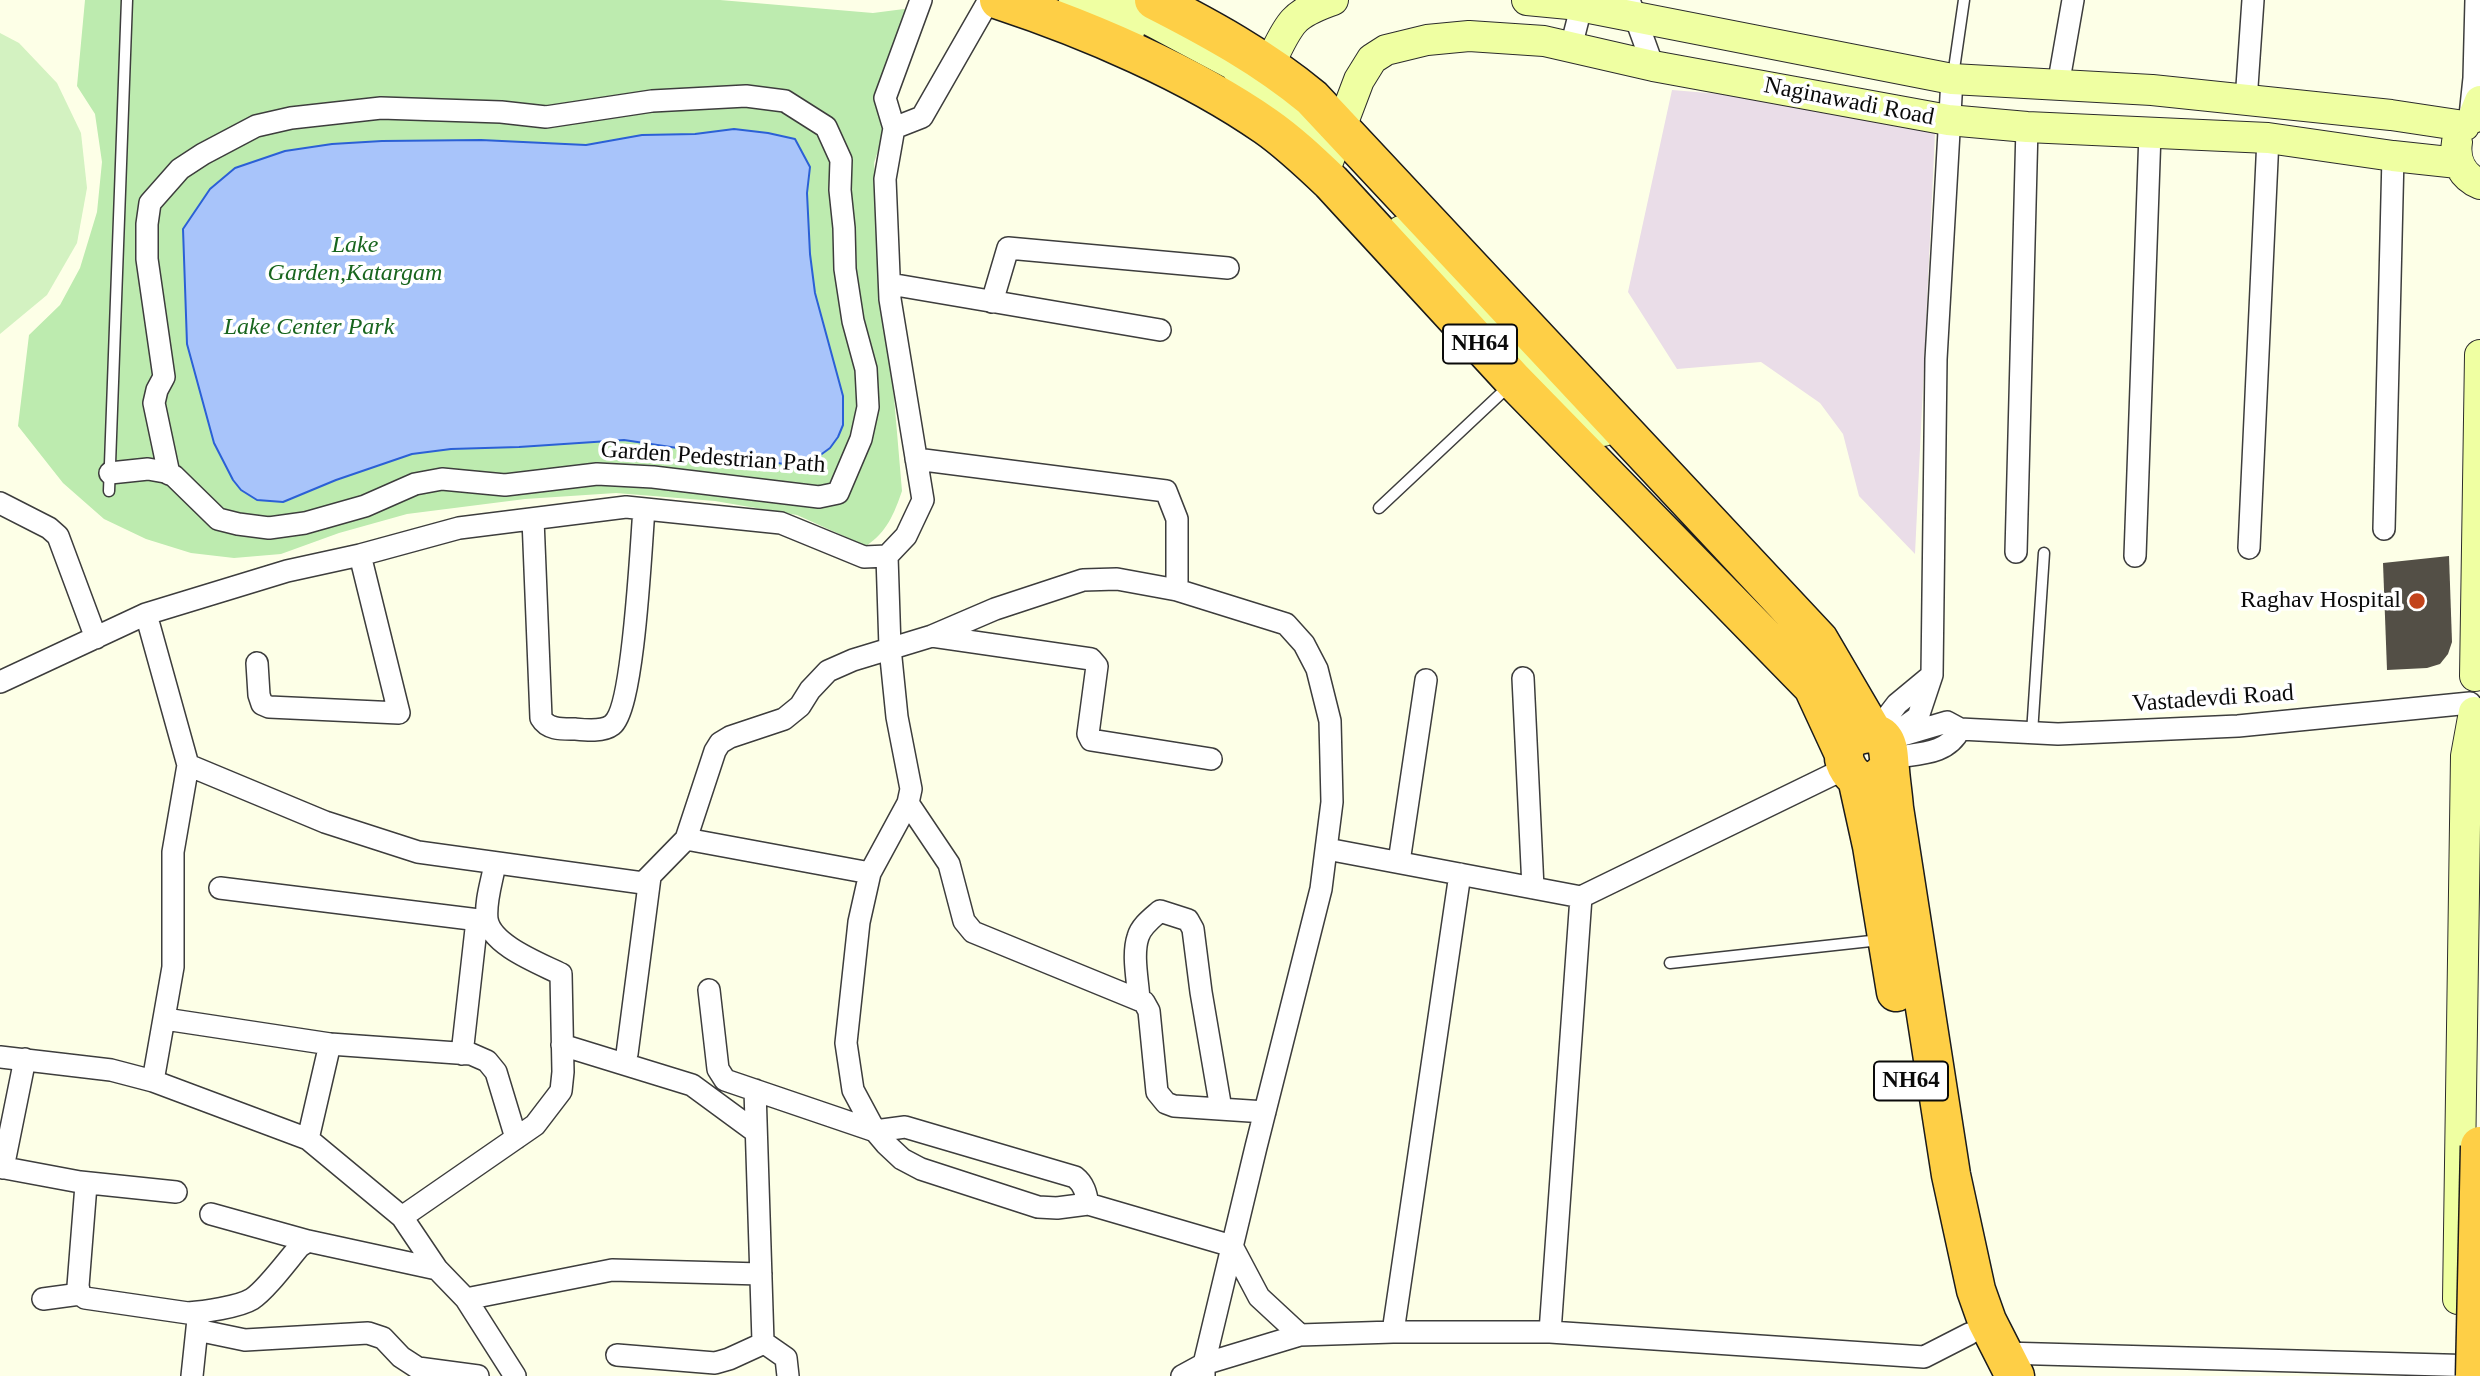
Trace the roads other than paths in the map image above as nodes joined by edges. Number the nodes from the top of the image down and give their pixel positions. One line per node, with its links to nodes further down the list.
1 (127, 0): 39 (lane)
2 (921, 0): 25 (street)
3 (989, 0): 25 (street)
4 (999, 0): 20 (highway, NH64)
5 (1074, 0): 20 (street)
6 (1112, 0): 20 (street)
7 (1154, 0): 20 (highway, NH64)
8 (1333, 0): 20 (street)
9 (1527, 0): 14 (street, Naginawadi Road)
10 (1964, 0): 18 (lane)
11 (2073, 0): 19 (street)
12 (2253, 0): 21 (street)
13 (2476, 0): 22 (street)
14 (1582, 4): 15 (street, Naginawadi Road); 16 (street)
15 (1632, 9): 17 (street); 18 (street, Naginawadi Road)
16 (1571, 47): 17 (street, Naginawadi Road); 28 (street, Naginawadi Road)
17 (1653, 66): 23 (street, Naginawadi Road)
18 (1952, 79): 19 (street, Naginawadi Road); 23 (street)
19 (2058, 86): 21 (street, Naginawadi Road)
20 (1256, 90): 28 (highway, NH64); 28 (highway, NH64)
21 (2246, 101): 22 (street, Naginawadi Road)
22 (2473, 116): 30 (street)
23 (1948, 121): 24 (street, Naginawadi Road); 63 (street)
24 (2027, 127): 26 (street, Naginawadi Road); 46 (street)
25 (894, 128): 32 (street)
26 (2150, 133): 27 (street, Naginawadi Road); 50 (street)
27 (2268, 138): 29 (street, Naginawadi Road); 45 (street)
28 (1332, 154): 36 (highway, NH64); 60 (street); 60 (highway, NH64)
29 (2393, 156): 30 (street, Naginawadi Road); 44 (street)
30 (2473, 184)
31 (1228, 268): 33 (street)
32 (890, 284): 33 (street); 37 (street)
33 (992, 302): 34 (street)
34 (1160, 330)
35 (2480, 355): 61 (street)
36 (1514, 381): 41 (lane); 60 (highway, NH64)
37 (916, 459): 49 (street); 51 (street)
38 (169, 474): 38 (street, Garden Pedestrian Path); 39 (street)
39 (109, 482)
40 (0, 503): 54 (street)
41 (1379, 508)
42 (643, 509): 43 (street); 43 (street); 49 (street)
43 (533, 519): 48 (street)
44 (2384, 529)
45 (2249, 548)
46 (2016, 552)
47 (2044, 553): 62 (lane)
48 (360, 555): 52 (street); 56 (street)
49 (887, 556): 55 (street)
50 (2135, 556)
51 (1177, 590): 53 (street); 68 (street)
52 (146, 614): 54 (street); 65 (street)
53 (932, 636): 55 (street); 64 (street)
54 (96, 638): 59 (street)
55 (890, 648): 66 (street); 67 (street)
56 (257, 663)
57 (1523, 678): 75 (street)
58 (1426, 680): 69 (street)
59 (0, 682)
60 (1827, 683): 63 (highway, NH64)
61 (2476, 696): 62 (street, Vastadevdi Road); 121 (street)
62 (2032, 733): 63 (street, Vastadevdi Road)
63 (1869, 757): 76 (street, Vastadevdi Road); 78 (highway, NH64); 119 (highway, NH64)
64 (1211, 759)
65 (188, 765): 70 (street); 82 (street)
66 (908, 803): 71 (street); 81 (street)
67 (686, 839): 71 (street); 73 (street)
68 (1327, 849): 69 (street); 92 (street)
69 (1399, 862): 72 (street)
70 (495, 864): 73 (street); 77 (street)
71 (870, 873): 93 (street)
72 (1460, 874): 75 (street); 112 (street)
73 (650, 877): 86 (street)
74 (220, 888): 77 (street)
75 (1533, 888): 76 (street)
76 (1581, 897): 113 (street)
77 (482, 920): 84 (street); 85 (street)
78 (1887, 939): 79 (lane); 114 (highway, NH64)
79 (1670, 962)
80 (709, 990): 90 (street)
81 (1139, 1000): 91 (street); 91 (street)
82 (165, 1019): 83 (street); 89 (street)
83 (330, 1044): 85 (street); 96 (street)
84 (562, 1045): 94 (street); 95 (street)
85 (463, 1054): 95 (street)
86 (627, 1054)
87 (0, 1057): 88 (street)
88 (25, 1059): 89 (street); 98 (street)
89 (153, 1081): 96 (street)
90 (755, 1090): 93 (street); 94 (street)
91 (1221, 1109): 92 (street)
92 (1265, 1112): 105 (street)
93 (875, 1131): 101 (street); 101 (street)
94 (756, 1132): 107 (street)
95 (516, 1138): 103 (street)
96 (308, 1139): 103 (street)
97 (2480, 1146): 121 (highway, bridge)
98 (2, 1167): 99 (street)
99 (80, 1182): 100 (street); 108 (street)
100 (176, 1192)
101 (1088, 1204): 105 (street)
102 (211, 1213): 104 (street)
103 (402, 1217): 106 (street)
104 (308, 1241): 106 (street); 111 (street)
105 (1232, 1246): 115 (street); 120 (street)
106 (437, 1269): 110 (street)
107 (761, 1274): 110 (street); 116 (street)
108 (80, 1294): 109 (street); 111 (street)
109 (43, 1299)
110 (466, 1299): 124 (street)
111 (198, 1321): 122 (street); 123 (street)
112 (1393, 1332): 113 (street); 115 (street)
113 (1550, 1332): 114 (street)
114 (1969, 1334): 119 (highway, NH64)
115 (1300, 1335): 120 (street)
116 (764, 1343): 117 (street); 125 (street)
117 (617, 1355)
118 (2266, 1368): 119 (street); 121 (street)
119 (2010, 1369)
120 (1204, 1370): 126 (street)
121 (2467, 1371)
122 (191, 1376)
123 (478, 1376)
124 (515, 1376)
125 (788, 1376)
126 (1182, 1376)

